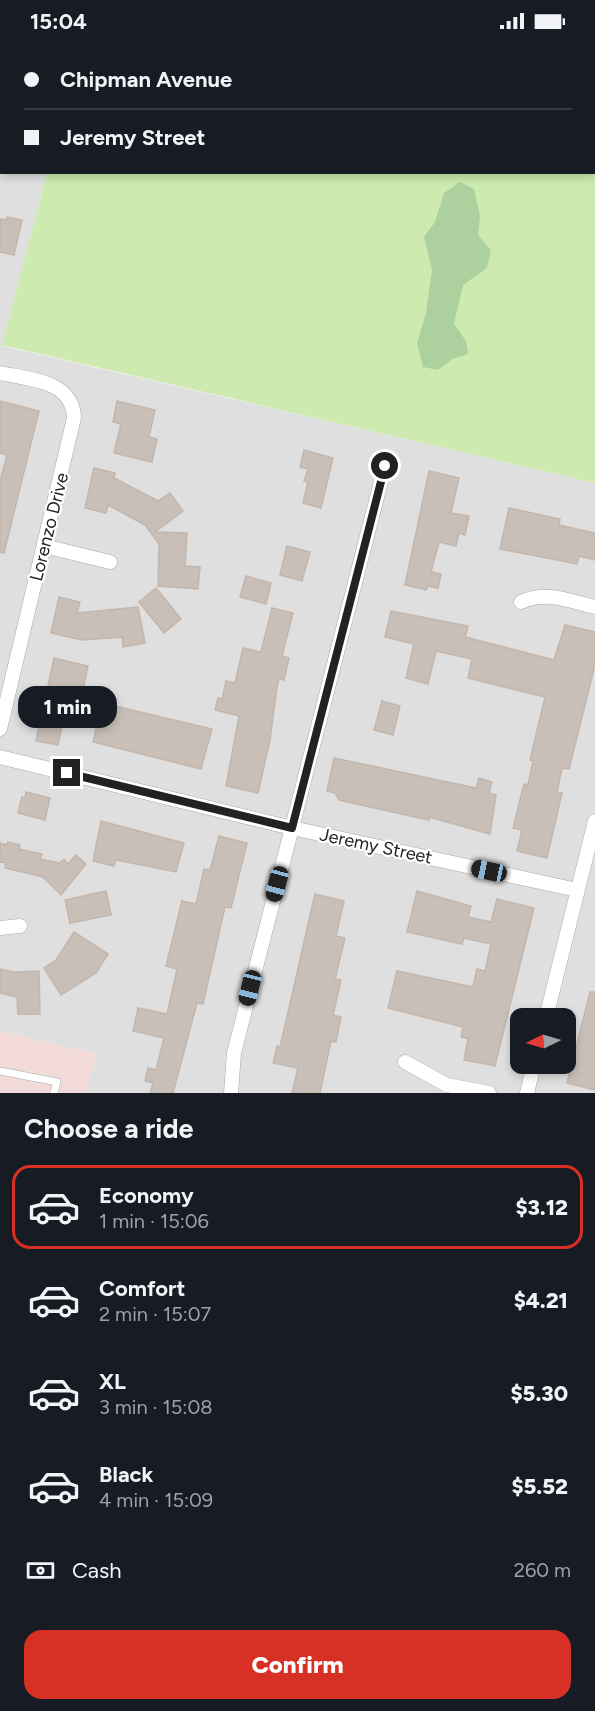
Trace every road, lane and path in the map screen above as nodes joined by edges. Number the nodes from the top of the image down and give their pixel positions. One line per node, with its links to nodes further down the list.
1 (0, 373): 3 (street, Lorenzo Drive)
2 (385, 466): 10 (street)
3 (44, 546): 4 (street); 7 (street, Lorenzo Drive)
4 (110, 562)
5 (521, 602): 6 (street)
6 (595, 607)
7 (0, 729)
8 (0, 757): 10 (street, Jeremy Street)
9 (595, 821): 11 (street)
10 (292, 828): 11 (street, Jeremy Street); 19 (street)
11 (578, 890): 14 (street)
12 (20, 926): 13 (street)
13 (0, 928)
14 (548, 1008)
15 (405, 1062): 20 (street)
16 (0, 1071): 18 (lane)
17 (532, 1074): 21 (street)
18 (54, 1093)
19 (231, 1093)
20 (489, 1093)
21 (527, 1093)

